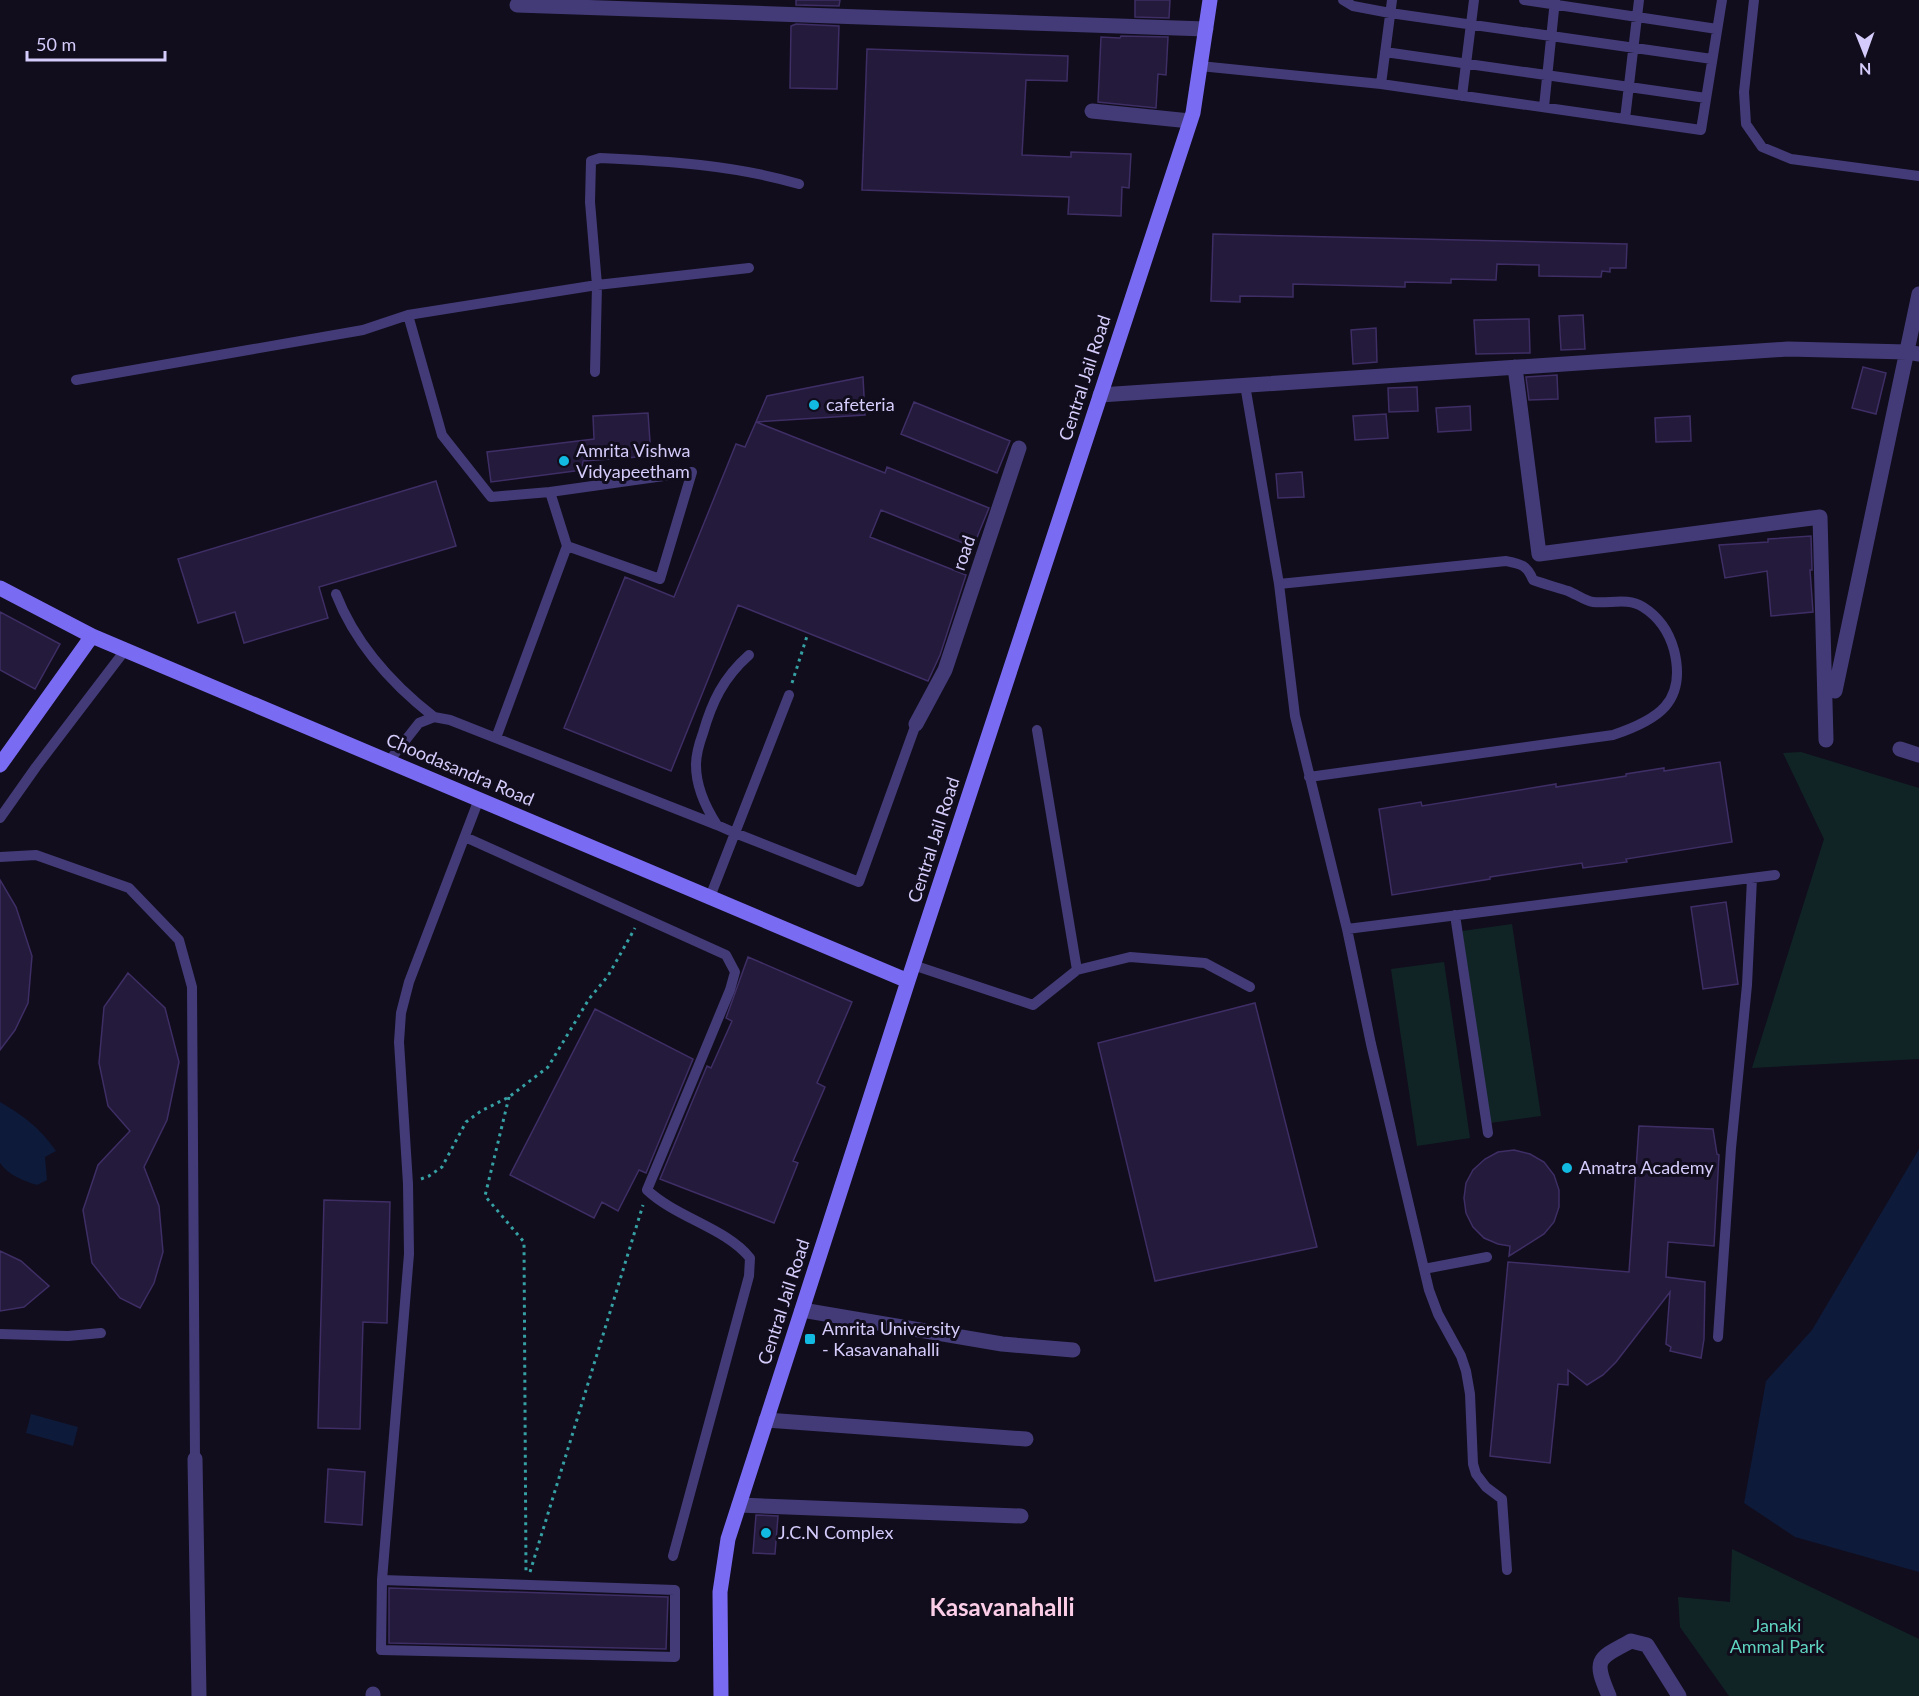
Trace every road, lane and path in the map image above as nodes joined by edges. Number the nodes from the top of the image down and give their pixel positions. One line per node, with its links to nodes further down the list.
1 (1210, 0): 14 (main road, Central Jail Road)
2 (1343, 0): 11 (lane)
3 (1392, 0): 11 (lane)
4 (1474, 0): 13 (lane)
5 (1524, 0): 9 (lane)
6 (1639, 0): 12 (lane)
7 (1722, 0): 15 (lane)
8 (1754, 0): 31 (lane)
9 (1555, 2): 12 (lane); 16 (lane)
10 (516, 5): 14 (street)
11 (1390, 13): 13 (lane); 18 (lane)
12 (1637, 18): 15 (lane); 17 (lane)
13 (1472, 25): 16 (lane); 20 (lane)
14 (1206, 29): 21 (main road, Central Jail Road)
15 (1717, 29): 19 (lane)
16 (1550, 36): 17 (lane); 22 (lane)
17 (1634, 48): 19 (lane); 24 (lane)
18 (1385, 52): 20 (lane); 23 (lane)
19 (1712, 59): 26 (lane)
20 (1466, 64): 22 (lane); 25 (lane)
21 (1200, 66): 23 (lane); 30 (main road, Central Jail Road)
22 (1547, 75): 24 (lane); 27 (lane)
23 (1381, 84): 25 (lane)
24 (1629, 87): 26 (lane); 29 (lane)
25 (1462, 96): 27 (lane)
26 (1706, 98): 29 (lane)
27 (1544, 107): 29 (lane)
28 (1092, 111): 30 (street)
29 (1625, 119)
30 (1190, 122): 42 (main road, Central Jail Road)
31 (1919, 176)
32 (799, 184): 34 (lane)
33 (749, 268): 34 (lane)
34 (597, 285): 36 (lane); 39 (lane)
35 (1919, 294): 37 (street)
36 (408, 315): 40 (lane); 44 (lane)
37 (1913, 353): 38 (street); 53 (street)
38 (1515, 367): 41 (street); 59 (street)
39 (595, 372)
40 (76, 380)
41 (1245, 384): 42 (street); 46 (lane)
42 (1100, 395): 77 (main road, Central Jail Road)
43 (1019, 448): 56 (street, road)
44 (550, 492): 45 (lane); 45 (lane)
45 (567, 546): 58 (lane)
46 (1279, 584): 64 (lane); 64 (lane)
47 (0, 588): 50 (main road, Choodasandra Road)
48 (336, 594): 55 (lane)
49 (808, 633): 54 (path)
50 (92, 636): 51 (main road, Choodasandra Road); 63 (main road)
51 (126, 649): 62 (main road, Choodasandra Road); 66 (lane)
52 (748, 655): 67 (lane)
53 (1835, 691)
54 (789, 695): 68 (lane)
55 (434, 717): 58 (lane); 62 (lane)
56 (916, 724): 68 (lane)
57 (1037, 730): 78 (lane)
58 (496, 738): 67 (lane)
59 (1826, 740)
60 (1900, 749): 61 (street)
61 (1919, 755)
62 (389, 761): 65 (main road, Choodasandra Road)
63 (0, 765)
64 (1309, 777): 76 (lane)
65 (479, 799): 69 (lane); 73 (main road, Choodasandra Road)
66 (0, 818)
67 (717, 825): 68 (lane)
68 (735, 833): 73 (lane)
69 (465, 837): 75 (lane); 83 (lane)
70 (0, 857): 94 (lane)
71 (1775, 875): 72 (lane)
72 (1752, 878): 74 (lane); 90 (lane)
73 (710, 897): 79 (main road, Choodasandra Road)
74 (1455, 915): 76 (lane); 82 (lane)
75 (640, 916): 81 (path); 84 (lane)
76 (1347, 929): 86 (lane)
77 (913, 965): 78 (lane); 79 (main road, Central Jail Road)
78 (1077, 970): 80 (lane)
79 (908, 981): 87 (main road, Central Jail Road)
80 (1250, 987)
81 (509, 1097): 83 (path); 100 (path)
82 (1488, 1133)
83 (408, 1184): 99 (lane)
84 (647, 1190): 97 (lane); 100 (path)
85 (1487, 1257): 86 (lane)
86 (1424, 1269): 98 (lane)
87 (802, 1310): 91 (street); 92 (main road, Central Jail Road)
88 (101, 1334): 89 (lane)
89 (0, 1335)
90 (1718, 1337)
91 (1073, 1350)
92 (766, 1420): 93 (street); 95 (main road, Central Jail Road)
93 (1026, 1439)
94 (195, 1459): 101 (street)
95 (739, 1505): 96 (street); 102 (main road, Central Jail Road)
96 (1021, 1516)
97 (673, 1556)
98 (1507, 1570)
99 (381, 1580): 100 (lane); 100 (lane)
100 (526, 1585)
101 (199, 1696)
102 (721, 1696)
103 (1609, 1696): 104 (street)
104 (1679, 1696)

